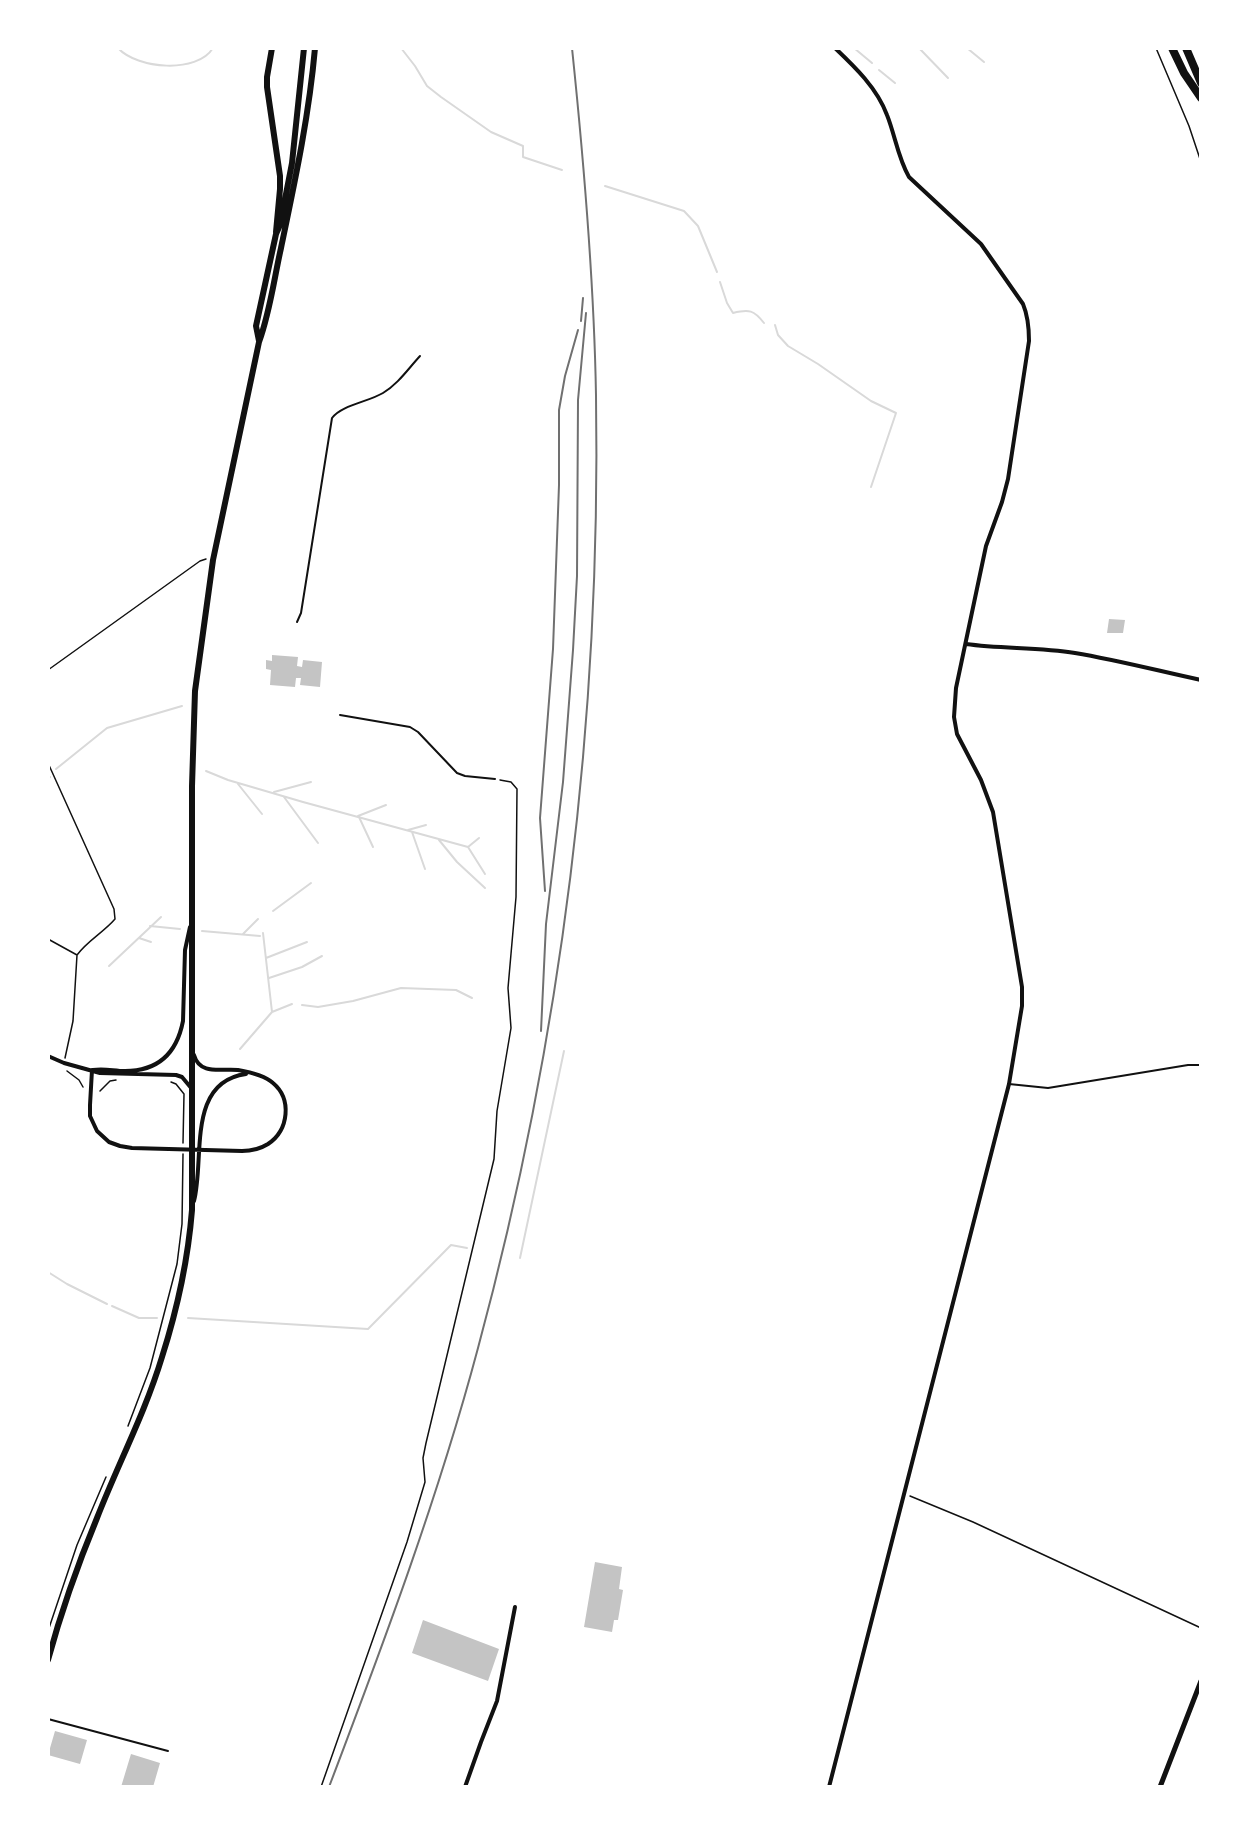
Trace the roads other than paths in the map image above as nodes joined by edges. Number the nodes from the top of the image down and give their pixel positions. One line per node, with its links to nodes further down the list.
1 (272, 48): 9 (main road)
2 (304, 48): 9 (main road)
3 (315, 48): 10 (main road)
4 (835, 48): 13 (street)
5 (1172, 48): 8 (highway)
6 (1186, 48): 7 (highway)
7 (1201, 84)
8 (1201, 98)
9 (276, 234): 10 (main road)
10 (259, 342): 17 (main road)
11 (420, 356): 12 (lane)
12 (297, 622)
13 (966, 644): 14 (street); 23 (street)
14 (1201, 680)
15 (340, 715): 16 (lane)
16 (495, 779)
17 (192, 915): 18 (main road); 21 (street)
18 (192, 1047): 22 (street); 24 (main road)
19 (48, 1056): 21 (street)
20 (1201, 1065): 23 (lane)
21 (93, 1070): 22 (street); 24 (street)
22 (250, 1073): 25 (street)
23 (1009, 1084): 32 (street)
24 (192, 1089): 25 (main road)
25 (192, 1210): 27 (main road)
26 (515, 1607): 31 (street)
27 (48, 1660)
28 (1201, 1681): 33 (street)
29 (48, 1719): 30 (lane)
30 (168, 1751)
31 (465, 1787)
32 (829, 1787)
33 (1160, 1787)

